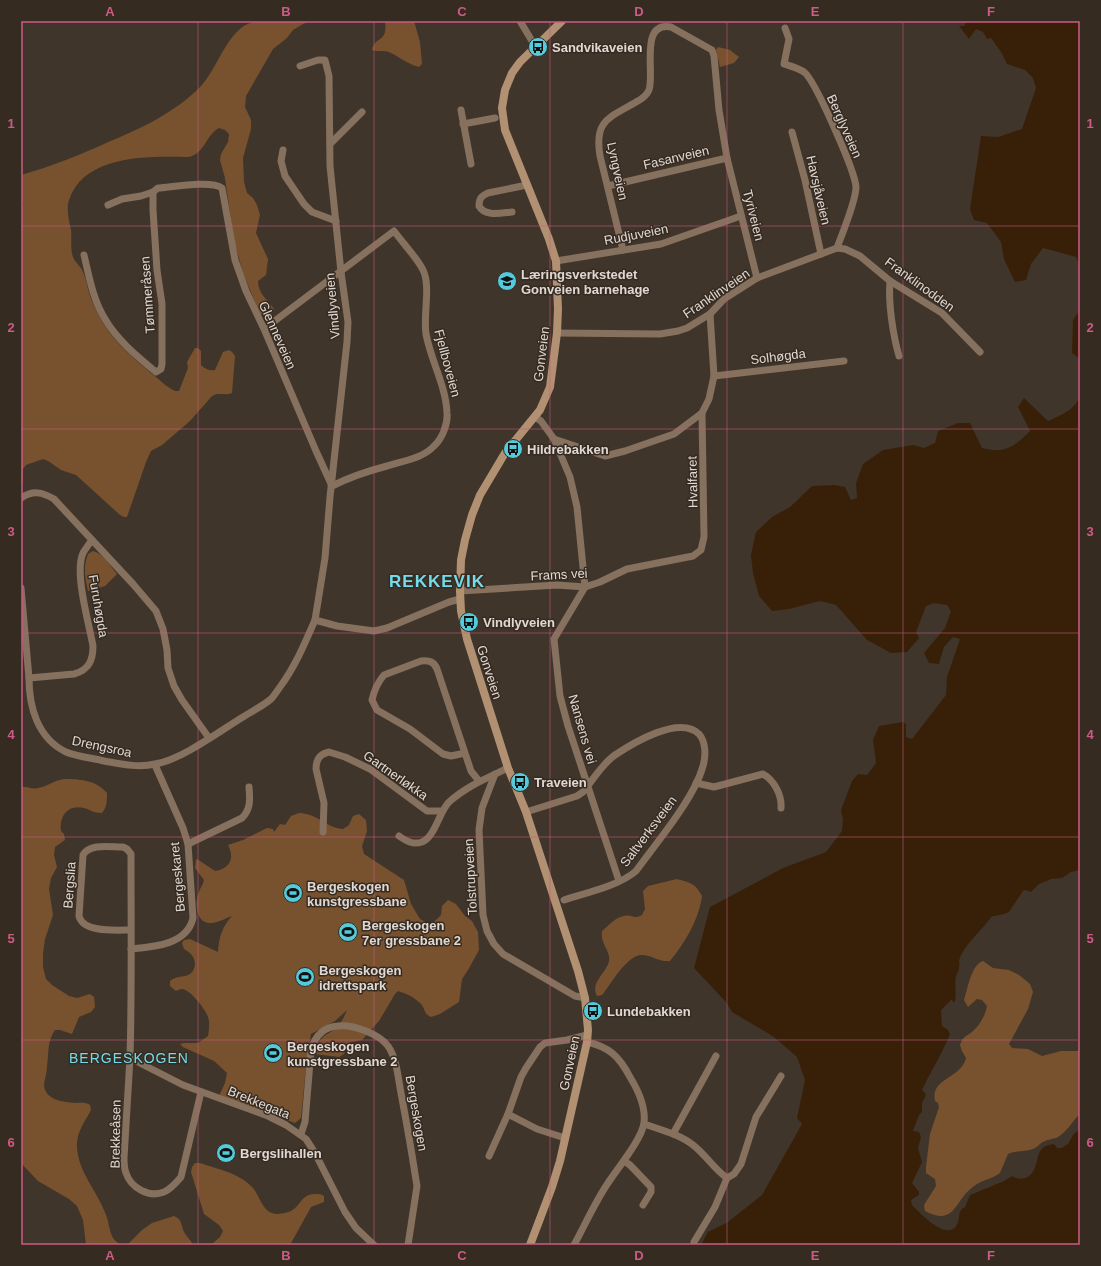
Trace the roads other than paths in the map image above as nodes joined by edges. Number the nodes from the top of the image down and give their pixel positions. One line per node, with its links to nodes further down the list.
1 (520, 21): 4 (street)
2 (562, 21): 4 (street, Gonveien)
3 (785, 28): 22 (street, Berglyveien)
4 (535, 46): 15 (street, Gonveien)
5 (300, 66): 11 (street, Vindlyveien)
6 (461, 110): 9 (street)
7 (362, 112): 11 (street)
8 (495, 118): 9 (street)
9 (463, 124): 14 (street)
10 (792, 132): 24 (street, Havsjåveien)
11 (330, 144): 21 (street, Vindlyveien)
12 (283, 150): 21 (street)
13 (727, 158): 16 (street, Fasanveien); 16 (street, Lyngveien); 20 (street, Tyriveien)
14 (471, 164)
15 (527, 185): 19 (street); 26 (street, Gonveien)
16 (608, 186): 23 (street, Lyngveien)
17 (153, 192): 18 (street); 25 (street, Tømmeråsen); 31 (street, Glenneveien)
18 (108, 205)
19 (512, 212)
20 (741, 216): 23 (street, Rudjuveien); 28 (street, Tyriveien)
21 (336, 221): 27 (street, Vindlyveien)
22 (837, 248): 24 (street, Franklinveien); 29 (street, Franklinodden)
23 (623, 250): 26 (street, Rudjuveien)
24 (821, 254): 28 (street, Franklinveien)
25 (84, 255)
26 (556, 260): 32 (street, Gonveien)
27 (341, 272): 31 (street); 40 (street, Vindlyveien); 40 (street, Fjellboveien)
28 (757, 278): 30 (street, Franklinveien)
29 (890, 281): 33 (street, Franklinodden); 34 (street)
30 (710, 314): 32 (street, Franklinveien); 36 (street)
31 (264, 329): 40 (street, Glenneveien)
32 (557, 334): 38 (street, Gonveien)
33 (980, 352)
34 (899, 356)
35 (844, 361): 36 (street, Solhøgda)
36 (714, 376): 37 (street)
37 (702, 413): 39 (street); 43 (street, Hvalfaret)
38 (535, 417): 39 (street); 46 (street, Gonveien)
39 (554, 439): 44 (street)
40 (332, 486): 47 (street, Vindlyveien)
41 (21, 498): 42 (street)
42 (92, 540): 48 (street, Furuhøgda); 49 (street)
43 (701, 550): 44 (street, Frams vei)
44 (584, 587): 46 (street, Frams vei); 56 (street, Nansens vei)
45 (21, 588): 48 (street, Drengsroa)
46 (460, 595): 47 (street); 52 (street, Gonveien)
47 (316, 620): 49 (street, Drengsroa)
48 (30, 678): 51 (street, Drengsroa)
49 (209, 738): 51 (street, Drengsroa)
50 (465, 753): 50 (street); 54 (street)
51 (155, 765): 63 (street, Bergeskaret)
52 (508, 768): 53 (street); 60 (street, Gonveien)
53 (495, 774): 54 (street); 68 (street, Tolstrupveien)
54 (479, 781): 59 (street)
55 (696, 783): 56 (street, Saltverksveien); 58 (street); 64 (street, Saltverksveien)
56 (588, 786): 60 (street); 64 (street, Nansens vei)
57 (249, 787): 63 (street)
58 (781, 808)
59 (442, 811): 61 (street, Gartnerløkka); 62 (street)
60 (526, 812): 68 (street, Gonveien)
61 (323, 832)
62 (399, 836)
63 (188, 844): 67 (street, Bergeskaret)
64 (619, 881): 65 (street, Saltverksveien)
65 (564, 900)
66 (131, 930): 66 (street, Bergslia); 67 (street, Bergslia)
67 (131, 949): 71 (street, Bergslia)
68 (585, 998): 69 (street, Gonveien)
69 (587, 1038): 74 (street); 75 (street); 78 (street, Gonveien)
70 (716, 1056): 77 (street)
71 (130, 1058): 73 (street, Brekkegata); 73 (street, Brekkeåsen)
72 (781, 1076): 81 (street)
73 (201, 1092): 76 (street, Brekkegata)
74 (508, 1114): 78 (street); 79 (street)
75 (644, 1124): 77 (street); 80 (street)
76 (301, 1134): 84 (street, Brekkegata); 85 (street, Bergeskogen)
77 (673, 1134): 81 (street)
78 (565, 1138): 86 (street, Gonveien)
79 (489, 1156)
80 (624, 1161): 82 (street); 87 (street)
81 (727, 1178): 83 (street)
82 (643, 1205)
83 (694, 1242)
84 (374, 1245)
85 (408, 1245)
86 (530, 1245)
87 (574, 1245)

